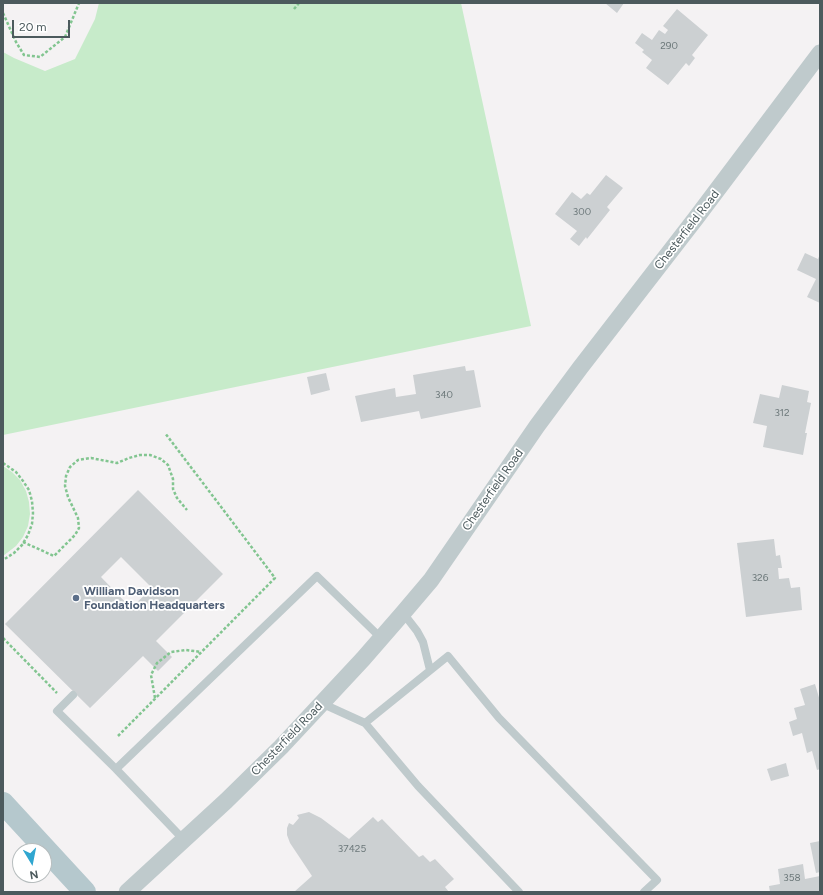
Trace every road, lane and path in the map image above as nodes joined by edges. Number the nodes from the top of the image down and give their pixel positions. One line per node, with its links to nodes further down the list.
1 (79, 3): 4 (path)
2 (299, 3): 3 (path)
3 (294, 9)
4 (3, 13)
5 (820, 54): 11 (street, Chesterfield Road)
6 (165, 433): 14 (path)
7 (3, 463): 9 (path)
8 (188, 510): 9 (path)
9 (23, 542): 10 (path)
10 (3, 560)
11 (403, 613): 13 (street, Chesterfield Road); 15 (lane)
12 (3, 638): 18 (path)
13 (381, 638): 19 (street, Chesterfield Road); 22 (lane)
14 (201, 652): 17 (path); 17 (path)
15 (430, 670): 20 (lane); 28 (lane)
16 (73, 695): 18 (lane)
17 (155, 698): 21 (path)
18 (66, 702): 22 (lane)
19 (321, 703): 20 (lane); 24 (street, Chesterfield Road)
20 (364, 723): 27 (lane)
21 (118, 736)
22 (116, 769): 24 (lane)
23 (3, 802): 25 (main road)
24 (184, 840): 26 (street, Chesterfield Road)
25 (85, 892)
26 (127, 892)
27 (519, 892)
28 (644, 892)

